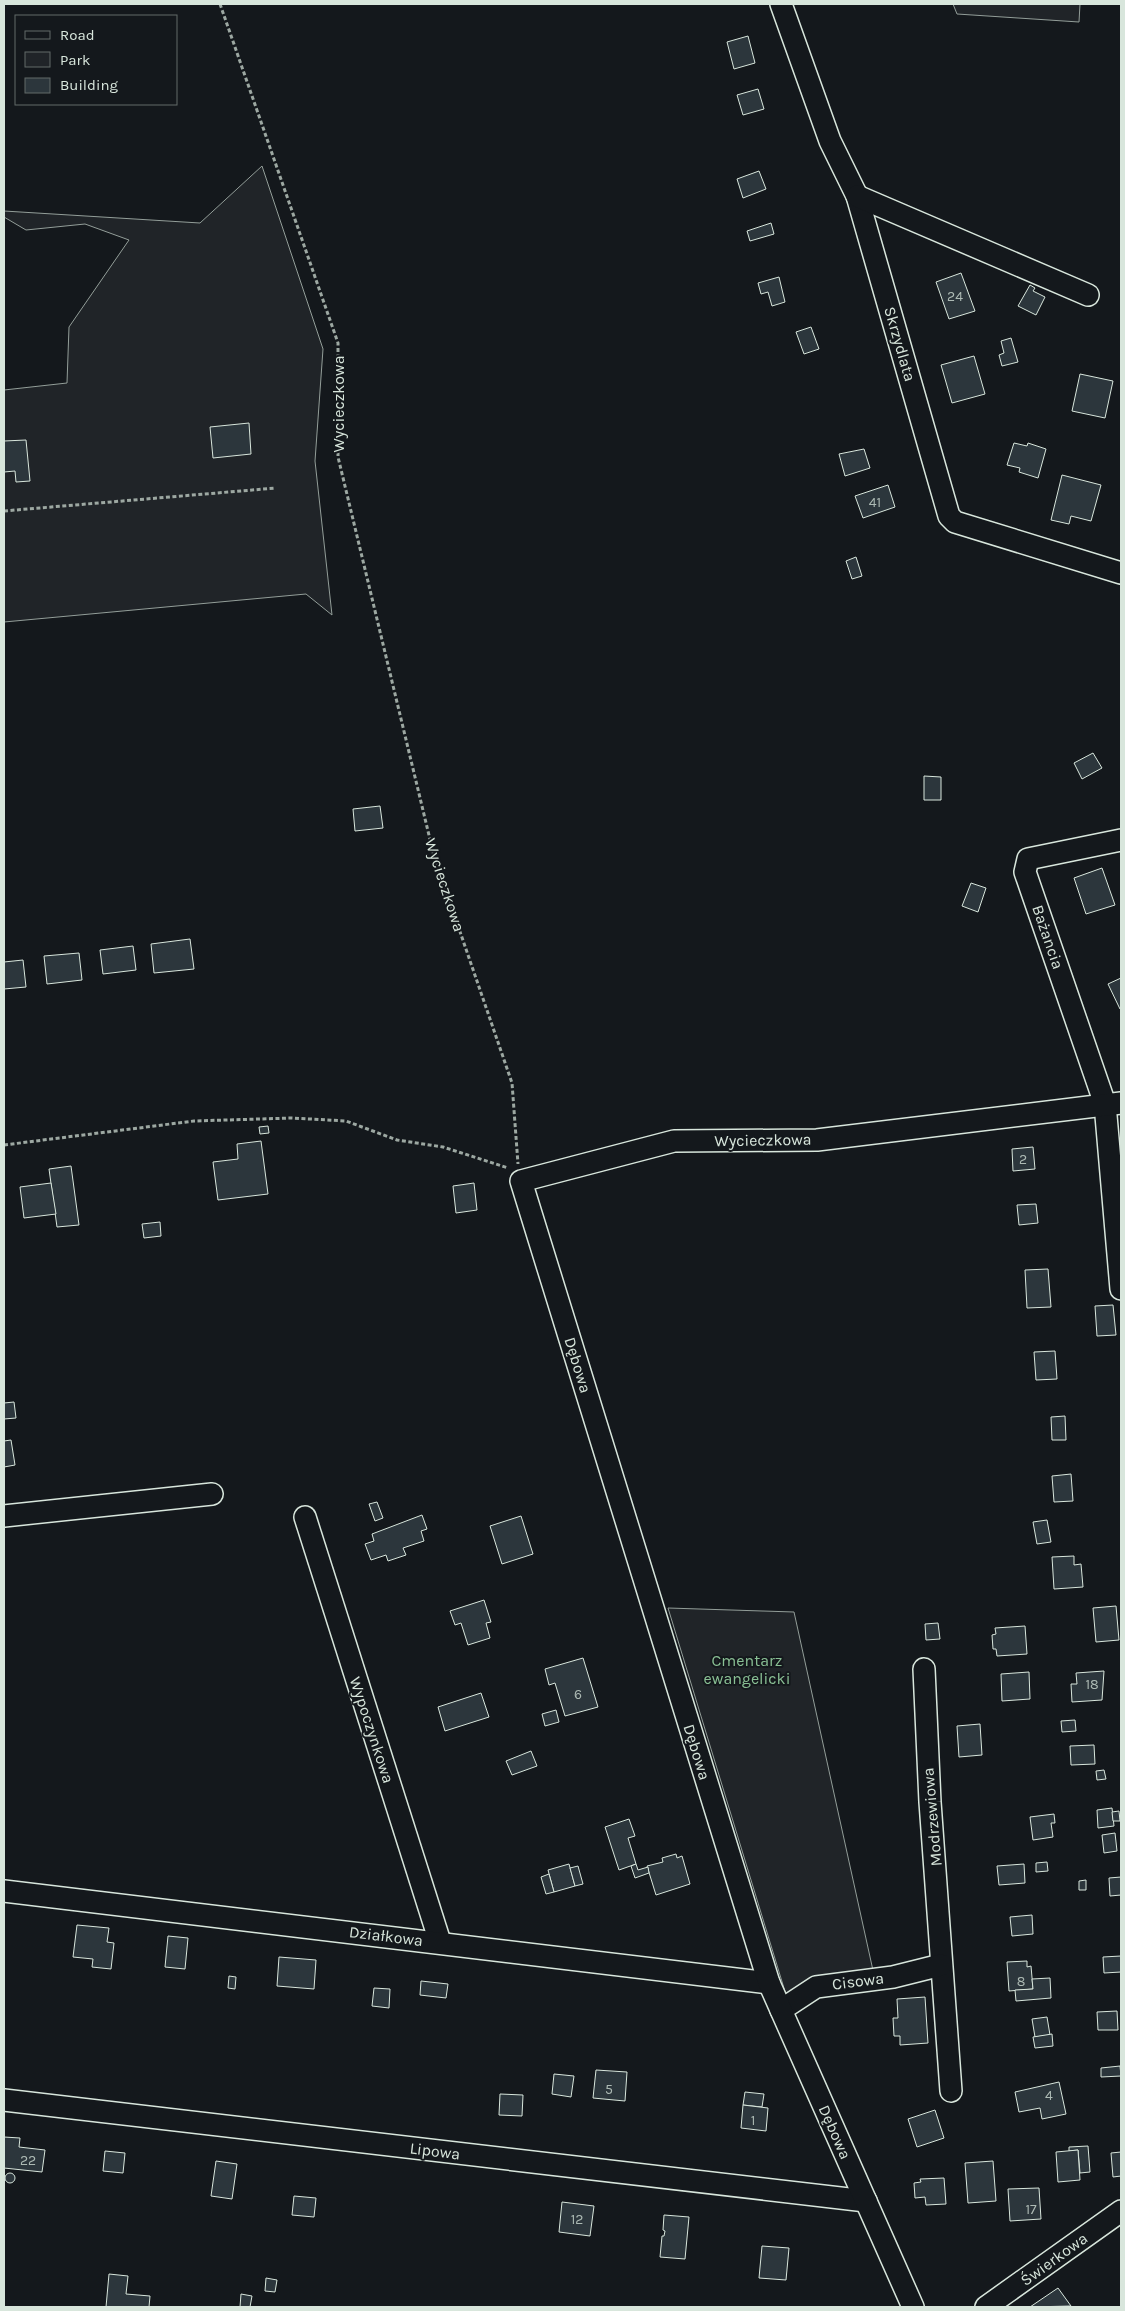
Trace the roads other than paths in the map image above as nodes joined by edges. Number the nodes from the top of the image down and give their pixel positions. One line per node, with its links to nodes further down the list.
1 (781, 4): 2 (street, Skrzydlata)
2 (856, 196): 3 (street); 4 (street, Skrzydlata)
3 (1088, 295)
4 (1121, 573)
5 (1121, 840): 6 (street, Bażancia)
6 (1113, 1103): 7 (street, Wycieczkowa); 8 (street)
7 (520, 1176): 16 (street, Dębowa)
8 (1121, 1289)
9 (212, 1494): 10 (street)
10 (4, 1516)
11 (305, 1517): 14 (street, Wypoczynkowa)
12 (924, 1669): 15 (street, Modrzewiowa)
13 (4, 1891): 14 (street, Działkowa)
14 (440, 1942): 16 (street, Działkowa)
15 (942, 1965): 17 (street, Cisowa); 18 (street, Modrzewiowa)
16 (769, 1982): 17 (street, Dębowa)
17 (781, 2010): 20 (street, Dębowa)
18 (951, 2091)
19 (4, 2100): 20 (street, Lipowa)
20 (866, 2201): 22 (street, Dębowa)
21 (1121, 2211): 23 (street, Świerkowa)
22 (913, 2307)
23 (986, 2307)

